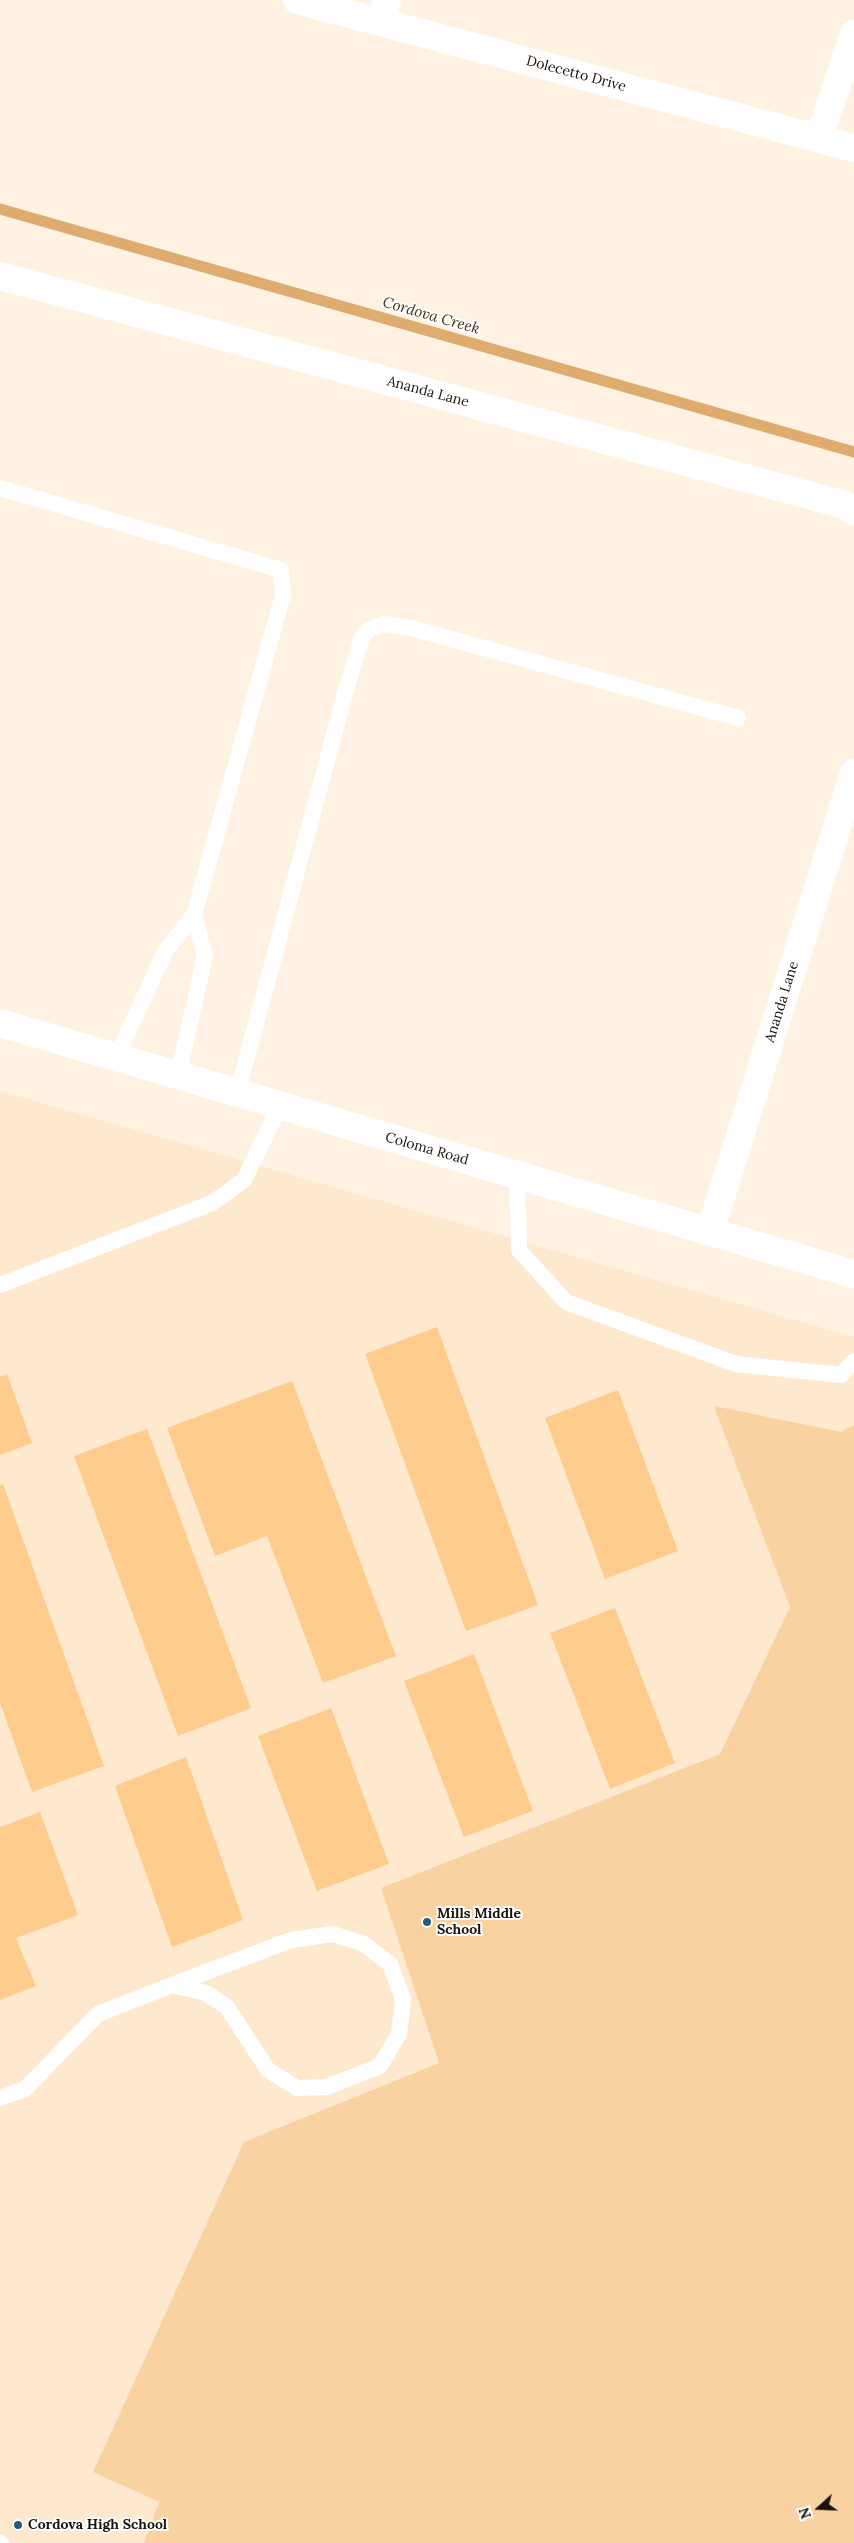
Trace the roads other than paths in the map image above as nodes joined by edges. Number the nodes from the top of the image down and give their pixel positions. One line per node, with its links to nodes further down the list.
1 (297, 0): 2 (street, Dolecetto Drive)
2 (384, 11): 4 (street, Dolecetto Drive)
3 (854, 34): 4 (street)
4 (819, 138): 5 (street, Dolecetto Drive)
5 (854, 148)
6 (0, 276): 8 (street, Ananda Lane)
7 (0, 488): 11 (lane)
8 (854, 511)
9 (738, 718): 15 (lane)
10 (854, 773): 18 (street, Ananda Lane)
11 (194, 915): 13 (lane); 14 (lane)
12 (0, 1023): 13 (street, Coloma Road)
13 (116, 1058): 14 (street, Coloma Road)
14 (178, 1076): 15 (street, Coloma Road)
15 (237, 1094): 16 (street, Coloma Road)
16 (280, 1106): 17 (street, Coloma Road); 20 (lane)
17 (517, 1175): 18 (street, Coloma Road); 21 (lane)
18 (710, 1232): 19 (street, Coloma Road)
19 (854, 1274)
20 (0, 1285)
21 (854, 1361)
22 (172, 1985): 22 (lane); 23 (lane)
23 (0, 2098)

